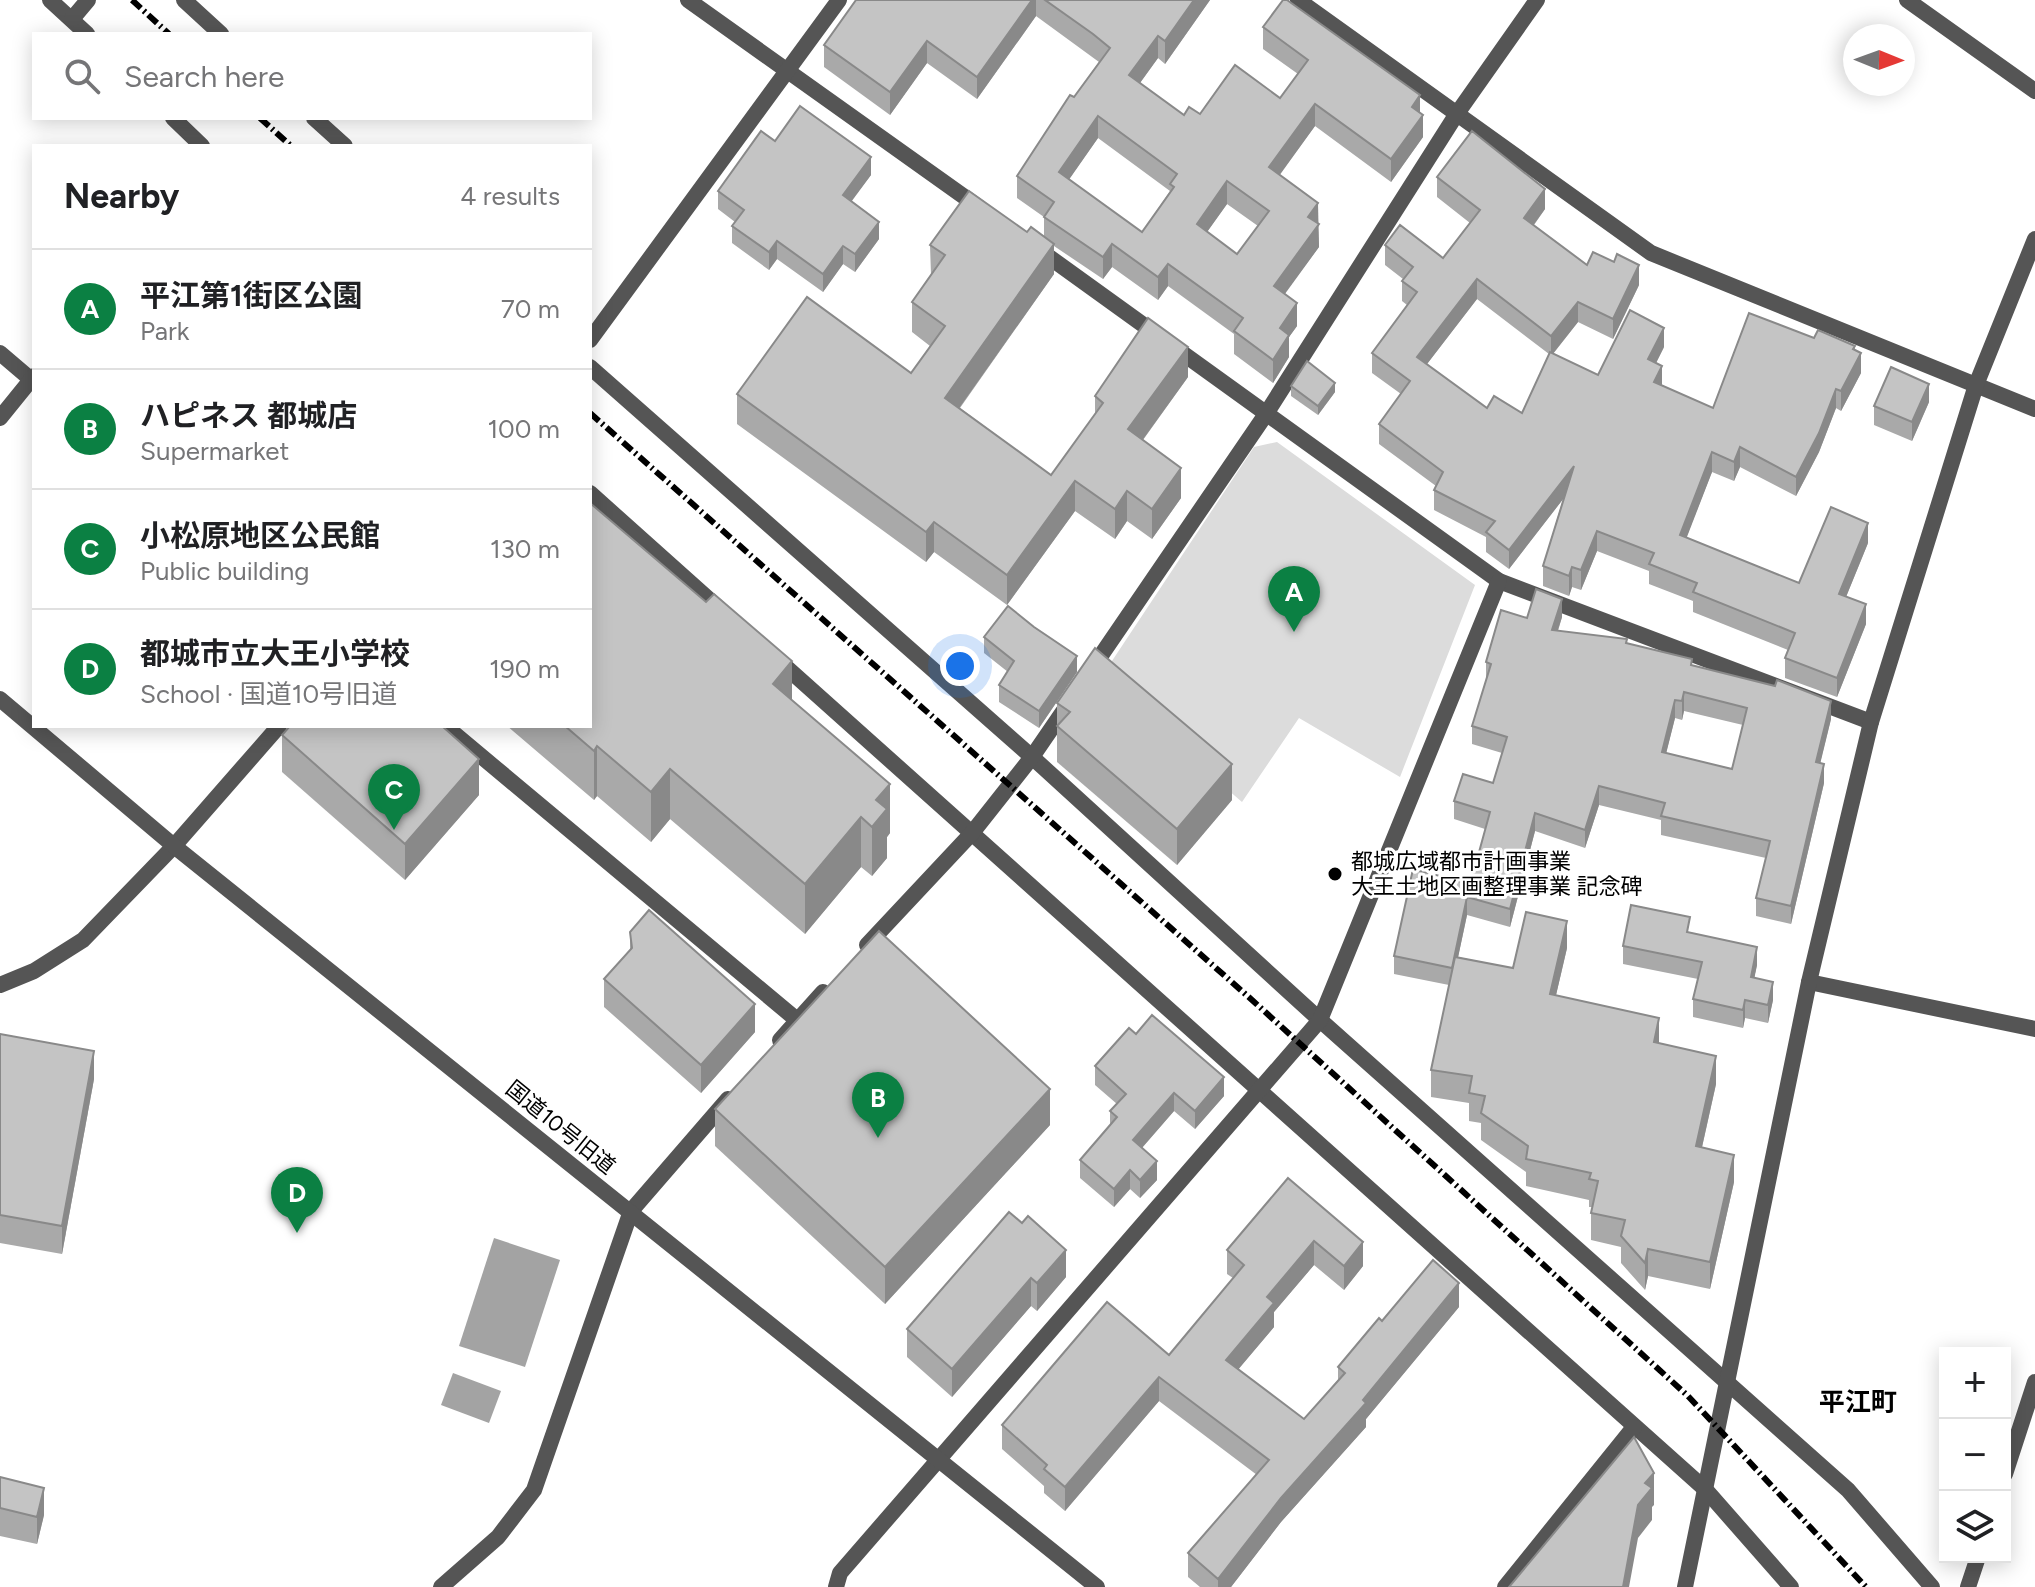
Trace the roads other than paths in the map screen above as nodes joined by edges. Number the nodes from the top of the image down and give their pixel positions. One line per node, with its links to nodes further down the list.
1 (50, 0): 9 (street)
2 (88, 0): 9 (street)
3 (184, 0): 11 (street)
4 (688, 0): 12 (street)
5 (839, 0): 12 (street)
6 (1298, 0): 14 (street)
7 (1537, 0): 14 (street)
8 (1907, 0): 13 (street)
9 (72, 19): 10 (street)
10 (85, 32)
11 (219, 32)
12 (790, 70): 19 (street); 22 (street)
13 (2035, 91)
14 (1456, 115): 27 (street); 29 (street)
15 (175, 120): 17 (street)
16 (316, 120): 18 (street)
17 (200, 144)
18 (343, 144)
19 (996, 219)
20 (1021, 237): 29 (street)
21 (2035, 239): 27 (street)
22 (592, 337)
23 (0, 353): 25 (street)
24 (592, 369): 41 (street)
25 (32, 378)
26 (32, 380): 30 (street)
27 (1976, 385): 28 (street); 36 (street)
28 (2035, 409)
29 (1266, 414): 32 (street); 41 (street)
30 (0, 418)
31 (592, 495): 33 (street)
32 (1499, 581): 36 (street); 49 (street)
33 (733, 620)
34 (769, 652): 42 (street)
35 (0, 699): 37 (street, 国道10号旧道)
36 (1871, 722): 45 (street)
37 (32, 726)
38 (34, 728): 43 (street, 国道10号旧道)
39 (277, 728): 43 (street)
40 (447, 728): 48 (street)
41 (1032, 757): 42 (street); 49 (street)
42 (972, 833): 44 (street); 52 (street)
43 (174, 846): 46 (street); 54 (street, 国道10号旧道)
44 (852, 961)
45 (1809, 982): 50 (street); 55 (street)
46 (0, 985)
47 (830, 985): 48 (street)
48 (797, 1020): 51 (street)
49 (1320, 1020): 52 (street); 55 (street)
50 (2035, 1029)
51 (766, 1056)
52 (1261, 1090): 57 (street); 59 (street)
53 (735, 1091): 54 (street)
54 (631, 1211): 59 (street, 国道10号旧道); 62 (street)
55 (1726, 1382): 60 (street); 69 (street)
56 (2035, 1382): 58 (street)
57 (1634, 1427): 60 (street); 65 (street)
58 (2011, 1456)
59 (939, 1459): 63 (street); 64 (street, 国道10号旧道)
60 (1705, 1489): 66 (street); 67 (street); 68 (street)
61 (1976, 1563): 70 (street)
62 (441, 1587)
63 (836, 1587)
64 (1097, 1587)
65 (1505, 1587)
66 (1685, 1587)
67 (1784, 1587)
68 (1791, 1587)
69 (1932, 1587)
70 (1968, 1587)

